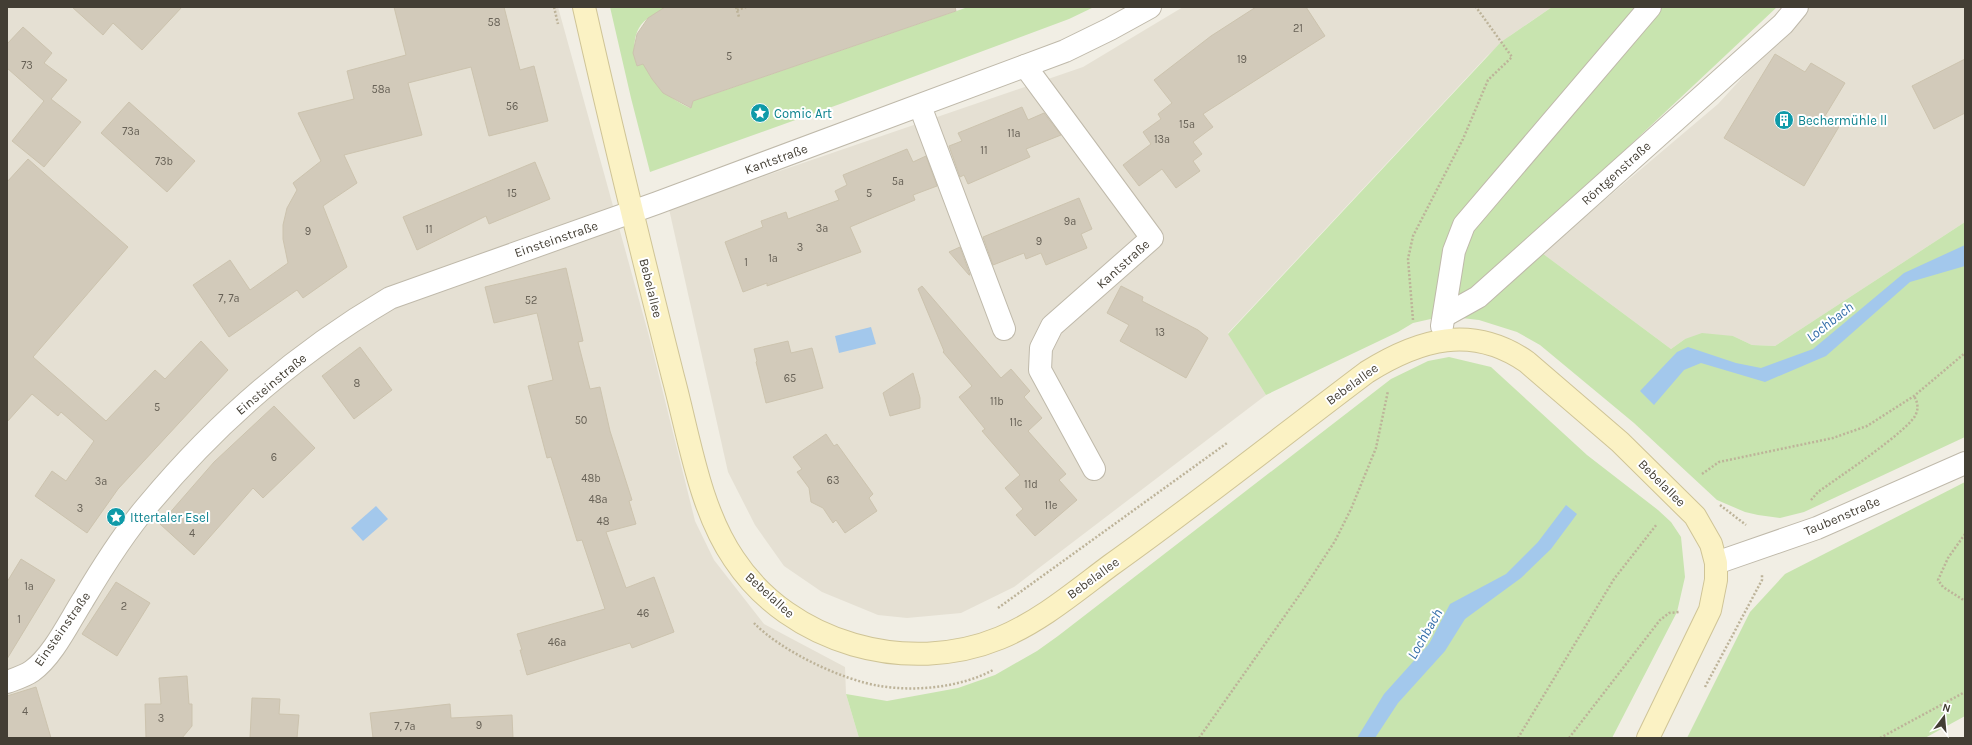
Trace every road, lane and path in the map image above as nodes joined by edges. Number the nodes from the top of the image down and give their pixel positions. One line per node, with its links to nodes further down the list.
1 (554, 7): 10 (path)
2 (584, 7): 13 (main road, Bebelallee)
3 (746, 7): 8 (path)
4 (1150, 7): 11 (street, Kantstraße)
5 (1476, 7): 15 (path)
6 (1650, 7): 14 (street)
7 (1797, 7): 14 (street, Röntgenstraße)
8 (736, 8): 9 (path)
9 (739, 17)
10 (560, 30)
11 (1025, 66): 12 (street, Kantstraße); 23 (street, Kantstraße)
12 (920, 106): 13 (street, Kantstraße); 16 (street)
13 (631, 212): 19 (main road, Bebelallee); 34 (street, Einsteinstraße)
14 (1444, 316): 17 (street)
15 (1413, 323)
16 (1004, 329)
17 (1441, 340): 19 (main road, Bebelallee); 28 (main road, Bebelallee)
18 (1965, 353): 20 (path)
19 (1396, 356): 36 (path)
20 (1914, 396): 24 (path); 25 (path)
21 (1230, 441): 30 (path)
22 (1965, 463): 28 (street, Taubenstraße)
23 (1094, 469)
24 (1702, 474)
25 (1809, 502)
26 (1657, 524): 37 (path)
27 (1965, 534): 29 (path)
28 (1716, 563): 39 (main road, Bebelallee)
29 (1965, 601)
30 (992, 612)
31 (1680, 619): 38 (path)
32 (753, 621): 33 (path)
33 (998, 667)
34 (7, 682)
35 (1965, 692): 40 (path)
36 (1199, 738)
37 (1518, 738)
38 (1569, 738)
39 (1648, 738)
40 (1880, 738)

